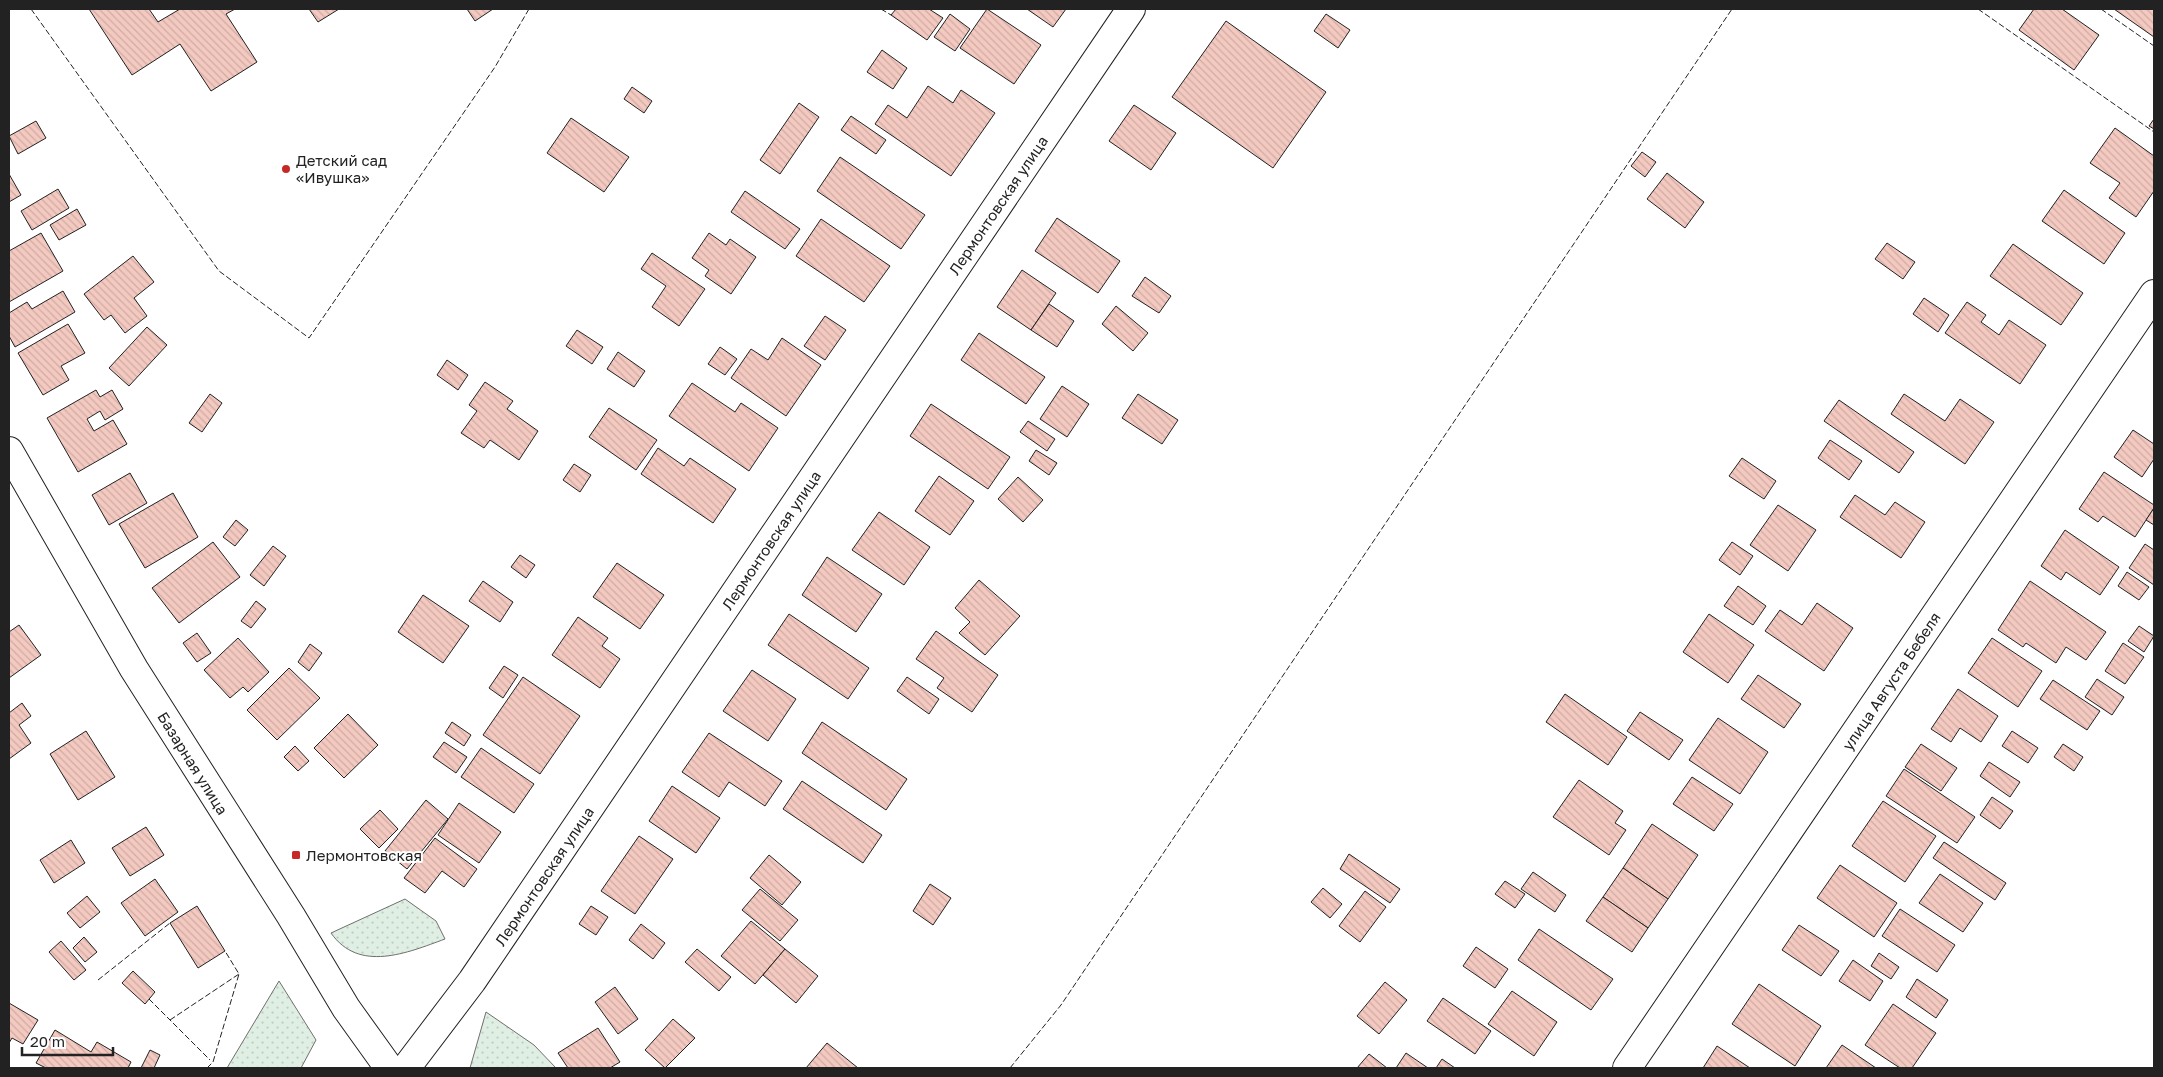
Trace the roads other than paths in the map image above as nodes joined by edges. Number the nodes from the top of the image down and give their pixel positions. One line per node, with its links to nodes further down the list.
1 (1131, 9): 5 (main road, Лермонтовская улица)
2 (2154, 294): 6 (main road, улица Августа Бебеля)
3 (9, 451): 4 (main road, Базарная улица)
4 (389, 1068)
5 (406, 1068)
6 (1627, 1068)

